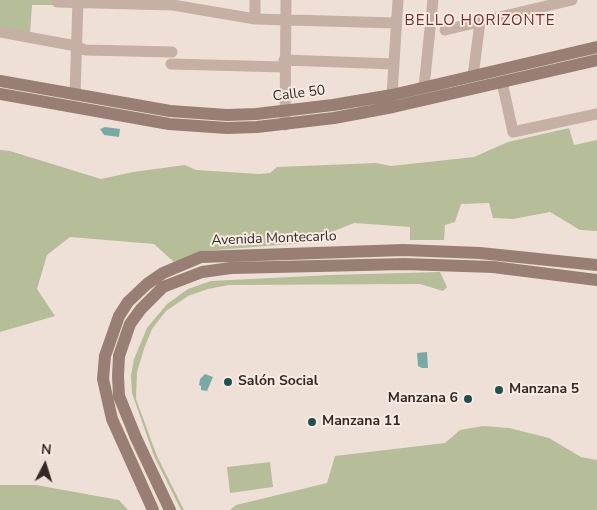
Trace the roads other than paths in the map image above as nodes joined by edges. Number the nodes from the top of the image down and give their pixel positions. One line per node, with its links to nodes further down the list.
1 (256, 0): 8 (street)
2 (286, 0): 9 (street)
3 (398, 0): 11 (street)
4 (433, 0): 24 (street)
5 (572, 0): 10 (street)
6 (78, 1): 7 (street); 8 (street); 14 (street)
7 (57, 2)
8 (255, 19): 9 (street)
9 (285, 19): 11 (street); 19 (street)
10 (480, 22): 12 (street); 21 (street)
11 (396, 23): 20 (street)
12 (445, 30)
13 (0, 32): 14 (street)
14 (76, 46): 16 (street); 27 (street)
15 (597, 47): 21 (main road, Calle 50)
16 (172, 52)
17 (597, 60): 23 (main road, Calle 50)
18 (171, 64): 19 (street)
19 (284, 64): 20 (street); 29 (street)
20 (394, 64): 26 (street)
21 (474, 76): 24 (main road, Calle 50)
22 (0, 81): 27 (main road, Calle 50)
23 (502, 82): 28 (street); 29 (main road, Calle 50)
24 (424, 87): 26 (main road, Calle 50)
25 (0, 94): 29 (main road, Calle 50)
26 (392, 94): 29 (main road, Calle 50)
27 (75, 95): 29 (main road, Calle 50)
28 (597, 114)
29 (284, 118)
30 (597, 264): 32 (main road, Avenida Montecarlo)
31 (597, 280): 33 (main road, Avenida Montecarlo)
32 (153, 510)
33 (170, 510)

